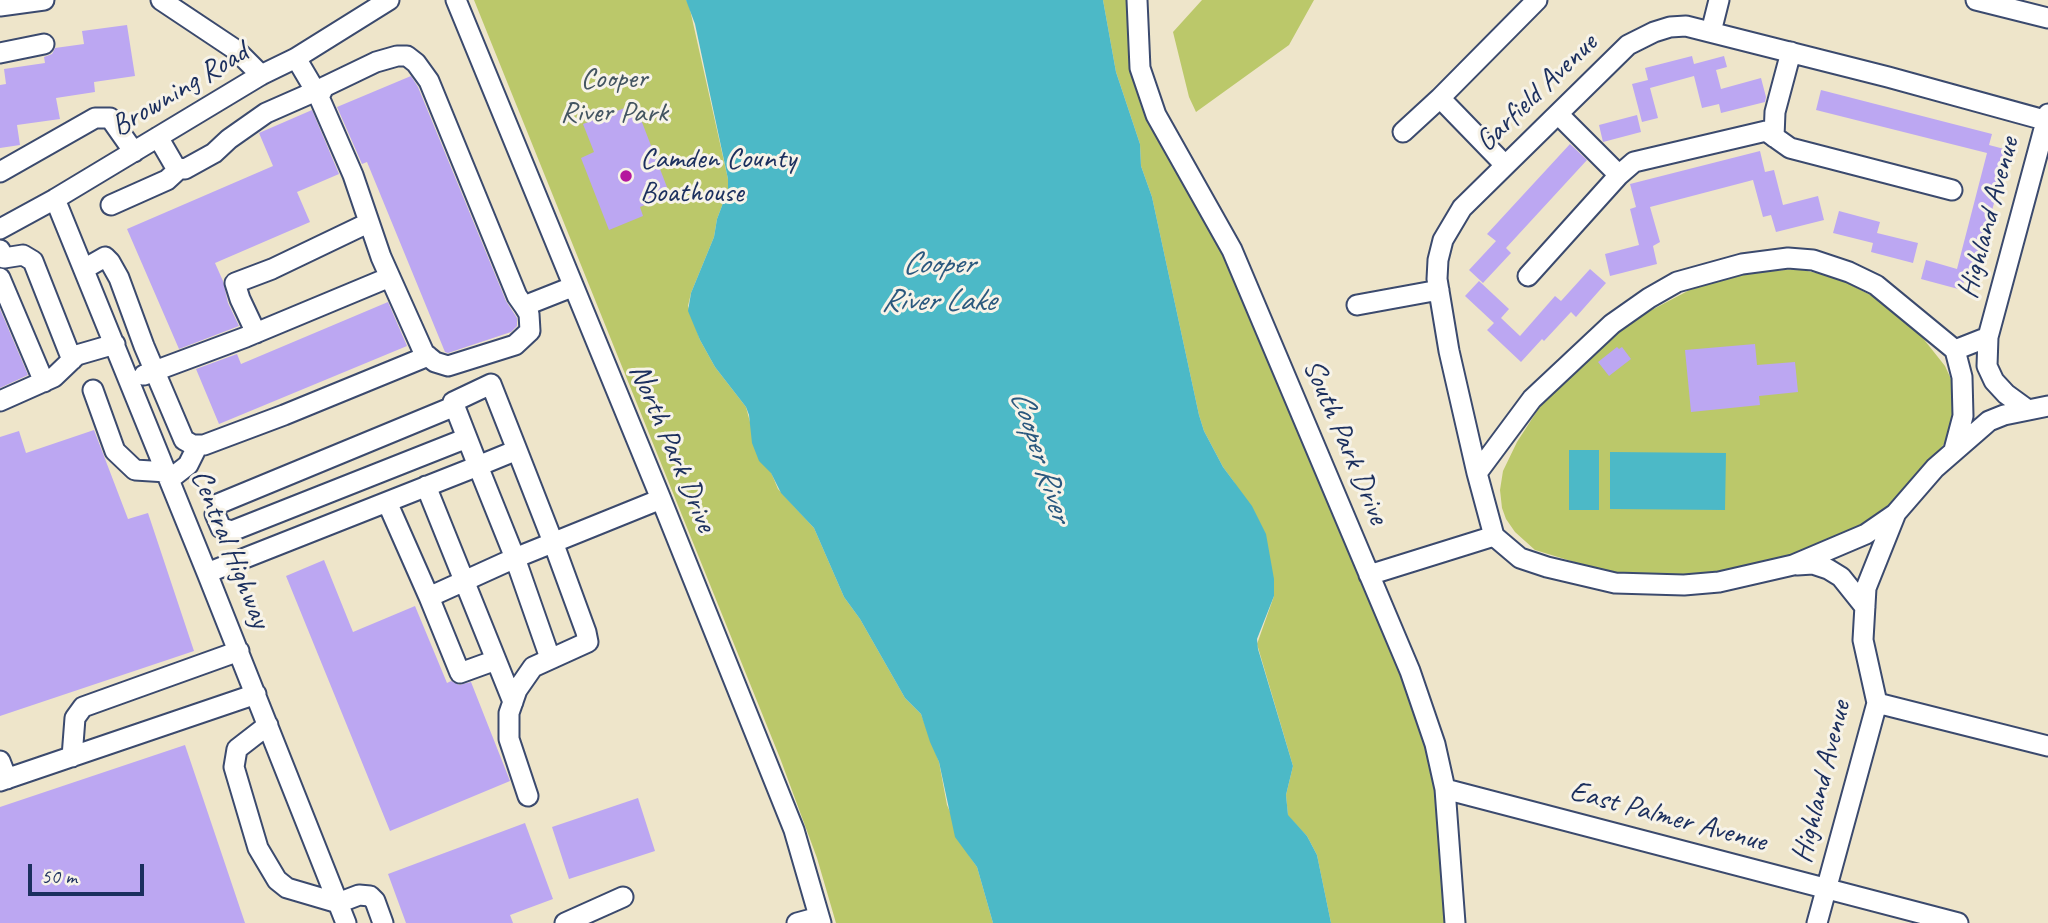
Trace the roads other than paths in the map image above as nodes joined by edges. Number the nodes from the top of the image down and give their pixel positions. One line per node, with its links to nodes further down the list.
1 (44, 0): 9 (street)
2 (162, 0): 16 (street)
3 (388, 0): 15 (street, Browning Road)
4 (456, 0): 38 (street, North Park Drive)
5 (1137, 0): 71 (street, South Park Drive)
6 (1537, 0): 18 (street)
7 (1719, 0): 11 (street)
8 (1976, 0): 10 (street)
9 (0, 6)
10 (2048, 18)
11 (1711, 32): 13 (street, Garfield Avenue); 19 (street, Garfield Avenue)
12 (44, 44): 14 (street)
13 (1791, 52): 20 (street, Garfield Avenue); 23 (street)
14 (0, 53)
15 (296, 58): 16 (street, Browning Road); 17 (street)
16 (261, 75): 22 (street, Browning Road)
17 (318, 94): 26 (street); 32 (street); 41 (street)
18 (1440, 97): 21 (street); 25 (street)
19 (1558, 114): 25 (street, Garfield Avenue); 28 (street)
20 (2047, 119): 43 (street, Highland Avenue)
21 (1403, 132)
22 (158, 137): 24 (street, Browning Road); 26 (street)
23 (1774, 137): 28 (street); 29 (street)
24 (134, 152): 27 (street); 30 (street, Browning Road)
25 (1505, 165): 39 (street, Garfield Avenue)
26 (180, 168): 31 (street)
27 (0, 172)
28 (1619, 175): 36 (street)
29 (1952, 190)
30 (55, 199): 33 (street, Browning Road); 35 (street, Central Highway)
31 (111, 205)
32 (368, 223): 37 (street); 42 (street)
33 (0, 229)
34 (1, 265): 47 (street); 50 (street)
35 (84, 269): 44 (street, Central Highway); 48 (street)
36 (1528, 276)
37 (390, 277): 42 (street); 46 (street)
38 (572, 287): 41 (street); 63 (street, North Park Drive)
39 (1439, 290): 40 (street); 60 (street, Garfield Avenue)
40 (1357, 304)
41 (524, 306): 46 (street)
42 (256, 333): 48 (street)
43 (1988, 337): 45 (street); 54 (street, Highland Avenue)
44 (116, 344): 47 (street); 49 (street, Central Highway)
45 (1955, 350): 58 (street, Highland Avenue); 60 (street)
46 (428, 356): 56 (street)
47 (72, 360): 50 (street)
48 (155, 371): 49 (street); 56 (street)
49 (130, 380): 61 (street, Central Highway)
50 (44, 382): 52 (street)
51 (93, 390): 61 (street)
52 (0, 401)
53 (454, 406): 55 (street); 55 (street); 57 (street)
54 (2043, 408): 58 (street)
55 (467, 438): 59 (street)
56 (198, 445): 61 (street)
57 (517, 450): 59 (street); 67 (street)
58 (1954, 450): 65 (street, Highland Avenue)
59 (478, 466): 62 (street); 68 (street)
60 (1477, 473): 66 (street, Garfield Avenue)
61 (168, 475): 70 (street, Central Highway)
62 (426, 486): 64 (street); 72 (street)
63 (662, 499): 67 (street); 90 (street, North Park Drive)
64 (387, 502): 70 (street); 73 (street)
65 (1896, 513): 69 (street); 74 (street, Highland Avenue)
66 (1494, 537): 69 (street); 71 (street)
67 (554, 542): 68 (street); 76 (street)
68 (514, 558): 72 (street); 76 (street)
69 (1793, 565): 74 (street)
70 (207, 573): 75 (street, Central Highway)
71 (1369, 575): 85 (street, South Park Drive)
72 (464, 581): 73 (street); 77 (street)
73 (429, 597): 77 (street)
74 (1865, 607): 80 (street, Highland Avenue)
75 (239, 651): 78 (street, Central Highway); 83 (street)
76 (550, 658): 79 (street)
77 (496, 660): 79 (street)
78 (256, 694): 81 (street, Central Highway); 83 (street)
79 (513, 702): 86 (street)
80 (1877, 703): 82 (street); 87 (street, Highland Avenue)
81 (268, 725): 89 (street, Central Highway); 89 (street)
82 (2048, 746)
83 (72, 757): 84 (street)
84 (2, 774)
85 (1445, 789): 87 (street, East Palmer Avenue); 95 (street, South Park Drive)
86 (528, 796)
87 (1826, 889): 96 (street, Highland Avenue); 97 (street, East Palmer Avenue)
88 (623, 897): 93 (street)
89 (338, 903): 91 (street, Central Highway); 92 (street)
90 (820, 920): 94 (street)
91 (346, 923)
92 (383, 923)
93 (565, 923)
94 (797, 923)
95 (1455, 923)
96 (1817, 923)
97 (1958, 923)

